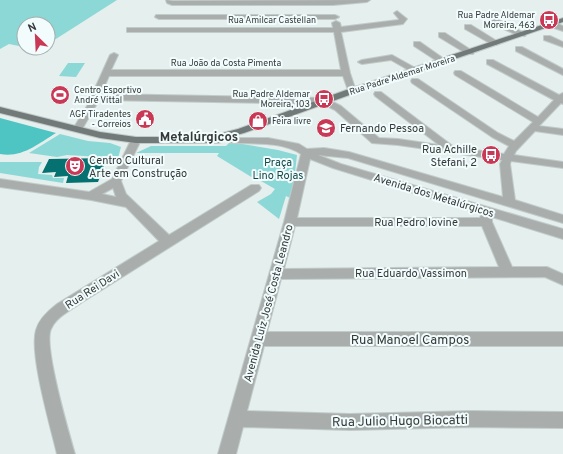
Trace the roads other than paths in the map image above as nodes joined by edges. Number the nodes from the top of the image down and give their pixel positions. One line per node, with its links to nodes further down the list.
1 (169, 0): 3 (street)
2 (367, 0): 3 (street)
3 (332, 2): 6 (street)
4 (397, 13): 13 (street, Rua Amilcar Castellan)
5 (159, 16): 6 (street, Rua Amilcar Castellan)
6 (335, 17): 13 (street)
7 (492, 20): 14 (street)
8 (563, 20): 9 (main road, Rua Padre Aldemar Moreira)
9 (552, 24): 11 (street); 14 (main road, Rua Padre Aldemar Moreira)
10 (468, 27): 17 (street)
11 (563, 29)
12 (130, 30): 13 (street, Rua Amilcar Castellan)
13 (338, 30): 29 (street)
14 (522, 34): 17 (main road, Rua Padre Aldemar Moreira)
15 (442, 35): 21 (street)
16 (547, 38): 19 (street)
17 (496, 43): 21 (main road, Rua Padre Aldemar Moreira)
18 (417, 44): 23 (street)
19 (563, 45)
20 (519, 49): 27 (street)
21 (470, 52): 23 (main road, Rua Padre Aldemar Moreira)
22 (114, 55): 28 (street)
23 (443, 61): 26 (main road, Rua Padre Aldemar Moreira)
24 (362, 62): 26 (street)
25 (490, 62): 35 (street)
26 (415, 70): 32 (main road, Rua Padre Aldemar Moreira)
27 (563, 72)
28 (106, 73): 29 (street, Rua João da Costa Pimenta); 34 (street)
29 (346, 73): 32 (street)
30 (458, 74): 38 (street)
31 (415, 81): 46 (street)
32 (352, 92): 36 (main road, Rua Padre Aldemar Moreira)
33 (378, 94): 47 (street)
34 (96, 98): 36 (street); 39 (street)
35 (562, 99): 38 (street)
36 (325, 101): 40 (main road, Rua Padre Aldemar Moreira); 45 (street)
37 (0, 110): 39 (main road, Avenida dos Metalúrgicos)
38 (535, 125): 41 (street); 46 (street)
39 (78, 129): 43 (main road, Avenida dos Metalúrgicos)
40 (241, 131): 42 (main road, Rua Padre Aldemar Moreira); 44 (main road, Rua Padre Aldemar Moreira)
41 (563, 132)
42 (211, 139): 43 (main road, Avenida dos Metalúrgicos); 44 (main road, Avenida dos Metalúrgicos)
43 (136, 140): 54 (street)
44 (232, 140): 48 (street, Avenida dos Metalúrgicos)
45 (376, 141): 47 (street); 51 (street)
46 (515, 145): 50 (street)
47 (451, 149): 50 (street)
48 (307, 152): 49 (street, Avenida dos Metalúrgicos); 53 (street, Avenida dos Metalúrgicos); 62 (street, Avenida Luiz José Costa Leandro)
49 (342, 154): 51 (street, Avenida dos Metalúrgicos); 53 (street)
50 (508, 157): 52 (street); 58 (street)
51 (369, 161): 58 (street, Avenida dos Metalúrgicos)
52 (563, 165)
53 (336, 166): 60 (street, Avenida dos Metalúrgicos)
54 (116, 182): 57 (street); 59 (street)
55 (0, 183): 57 (street)
56 (255, 188): 64 (street, Rua Rei Davi)
57 (91, 196): 59 (street)
58 (508, 202): 61 (street, Avenida dos Metalúrgicos)
59 (129, 204): 64 (street)
60 (486, 216): 62 (street, Rua Pedro Iovine); 63 (street, Avenida dos Metalúrgicos); 65 (street)
61 (563, 218)
62 (290, 222): 66 (street, Avenida Luiz José Costa Leandro)
63 (563, 234)
64 (168, 242): 72 (street, Rua Rei Davi)
65 (508, 273): 66 (street, Rua Eduardo Vassimon); 67 (street, Rua Eduardo Vassimon)
66 (275, 274): 68 (street, Avenida Luiz José Costa Leandro)
67 (563, 280)
68 (258, 339): 69 (street, Rua Manoel Campos); 70 (street, Avenida Luiz José Costa Leandro)
69 (563, 339)
70 (236, 419): 71 (street, Rua Julio Hugo Biocatti); 73 (street, Avenida Luiz José Costa Leandro)
71 (563, 420)
72 (66, 454)
73 (227, 454)

